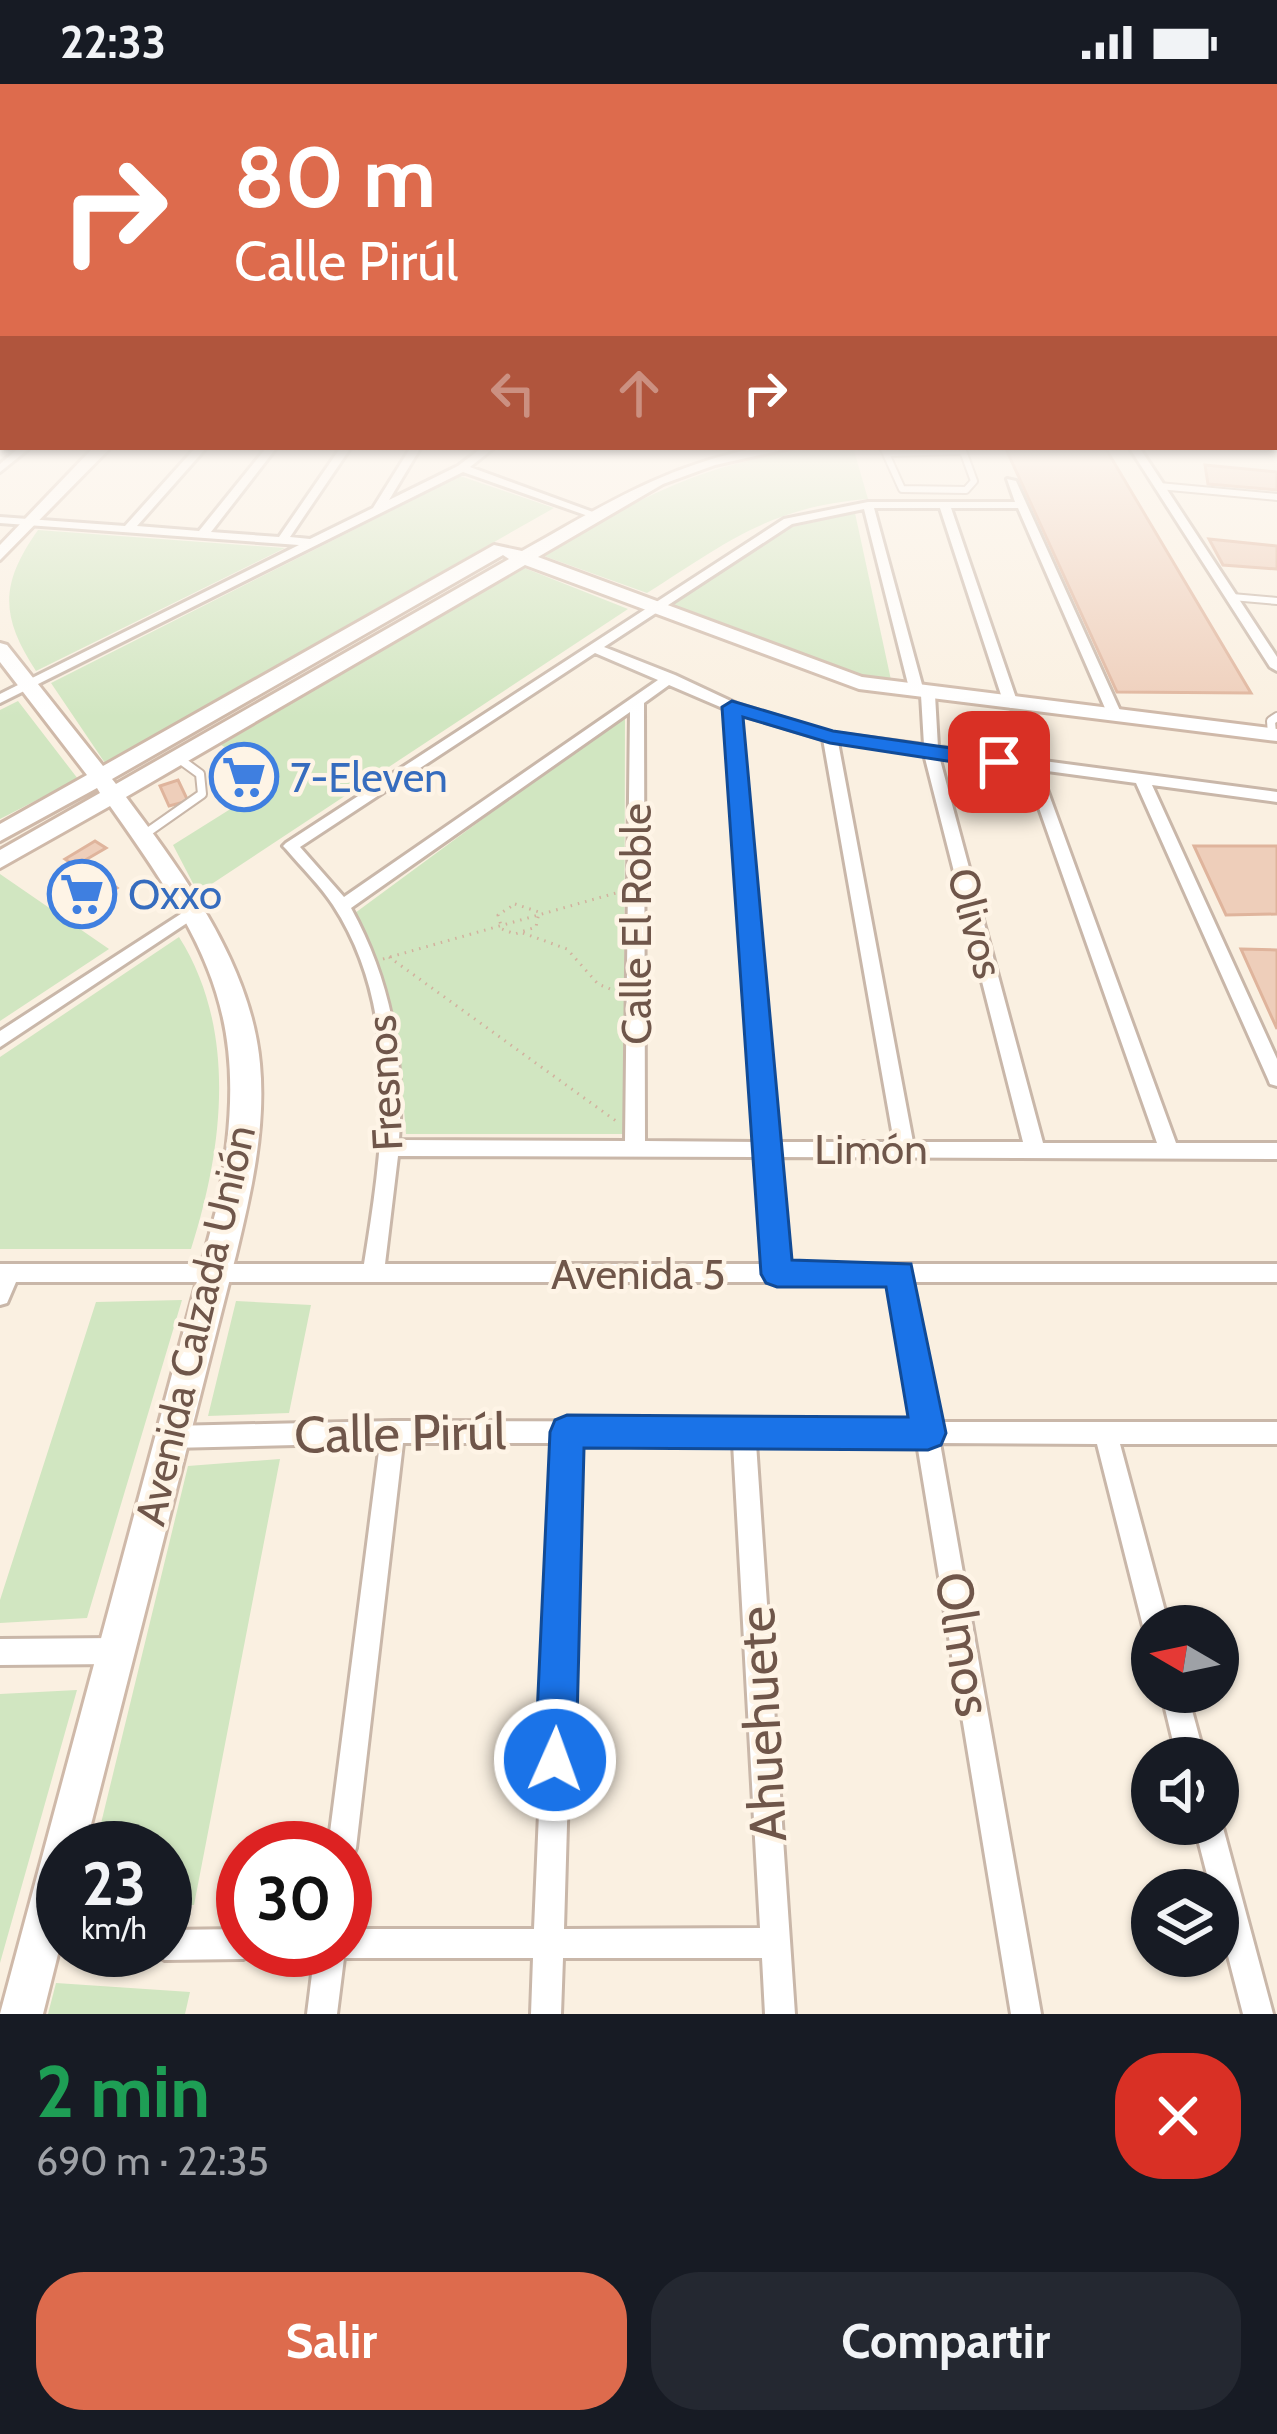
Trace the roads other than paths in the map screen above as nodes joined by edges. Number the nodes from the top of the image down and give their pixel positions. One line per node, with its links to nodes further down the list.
1 (235, 537): 11 (street)
2 (284, 537): 11 (street)
3 (322, 537): 12 (street)
4 (521, 537): 13 (street)
5 (558, 537): 14 (street)
6 (760, 537): 17 (street)
7 (877, 537): 23 (street, Olivos)
8 (955, 537): 26 (street)
9 (1035, 537): 28 (street)
10 (1193, 537): 15 (street)
11 (282, 540): 12 (street)
12 (312, 542): 22 (street)
13 (499, 549): 14 (street); 35 (street)
14 (522, 558): 17 (street); 32 (street)
15 (1232, 597): 16 (lane); 20 (street)
16 (1277, 601)
17 (653, 608): 18 (street); 23 (street)
18 (594, 648): 21 (street); 40 (street, Fresnos)
19 (0, 649): 22 (street, Avenida Calzada Unión)
20 (1277, 667)
21 (670, 678): 25 (street); 27 (street)
22 (28, 685): 24 (street); 35 (street, Avenida Calzada Unión)
23 (923, 694): 26 (street); 31 (street, Olivos)
24 (0, 699)
25 (638, 701): 40 (street); 44 (street, Calle El Roble)
26 (1011, 704): 28 (street)
27 (732, 707): 30 (street); 46 (street)
28 (1115, 715): 29 (street)
29 (1276, 728)
30 (830, 737): 31 (street); 47 (street)
31 (931, 753): 33 (street); 48 (street, Olivos)
32 (178, 758): 35 (street); 38 (lane)
33 (1033, 767): 34 (street); 49 (street)
34 (1143, 781): 36 (street); 43 (street)
35 (104, 789): 37 (street); 38 (street, Avenida Calzada Unión); 39 (street)
36 (1277, 797)
37 (0, 834)
38 (140, 836): 41 (street, Avenida Calzada Unión)
39 (0, 860)
40 (343, 906): 45 (street, Fresnos)
41 (190, 913): 42 (street); 52 (street, Avenida Calzada Unión)
42 (0, 1040)
43 (1277, 1079)
44 (635, 1142): 45 (street, Limón); 46 (street, Limón)
45 (393, 1148): 53 (street, Fresnos)
46 (766, 1149): 47 (street, Limón); 54 (street)
47 (905, 1149): 48 (street, Limón)
48 (1035, 1150): 49 (street, Limón)
49 (1169, 1150): 50 (street, Limón)
50 (1277, 1150)
51 (4, 1273): 52 (street, Avenida 5); 57 (street)
52 (214, 1273): 53 (street, Avenida 5); 64 (street, Avenida Calzada Unión)
53 (373, 1274): 54 (street, Avenida 5)
54 (777, 1274): 55 (street, Avenida 5)
55 (900, 1274): 56 (street, Avenida 5); 60 (street, Olmos)
56 (1277, 1274)
57 (0, 1296)
58 (393, 1432): 59 (street, Calle Pirúl); 64 (street, Calle Pirúl); 69 (street)
59 (567, 1432): 62 (street, Calle Pirúl); 73 (street)
60 (928, 1433): 62 (street, Calle Pirúl); 63 (street, Calle Pirúl); 80 (street, Olmos)
61 (1277, 1433): 63 (street, Calle Pirúl)
62 (744, 1434): 71 (street, Ahuehuete)
63 (1106, 1434): 65 (street)
64 (171, 1437): 66 (street, Avenida Calzada Unión)
65 (1151, 1605)
66 (116, 1651): 67 (street); 68 (street, Avenida Calzada Unión)
67 (0, 1652)
68 (71, 1821)
69 (345, 1821)
70 (1214, 1845): 81 (street)
71 (775, 1943): 73 (street); 79 (street, Ahuehuete)
72 (372, 1945): 73 (street)
73 (548, 1948): 78 (street)
74 (37, 1977): 76 (street, Avenida Calzada Unión)
75 (327, 1977): 77 (street)
76 (20, 2014)
77 (322, 2014)
78 (546, 2014)
79 (780, 2014)
80 (1026, 2014)
81 (1258, 2014)

